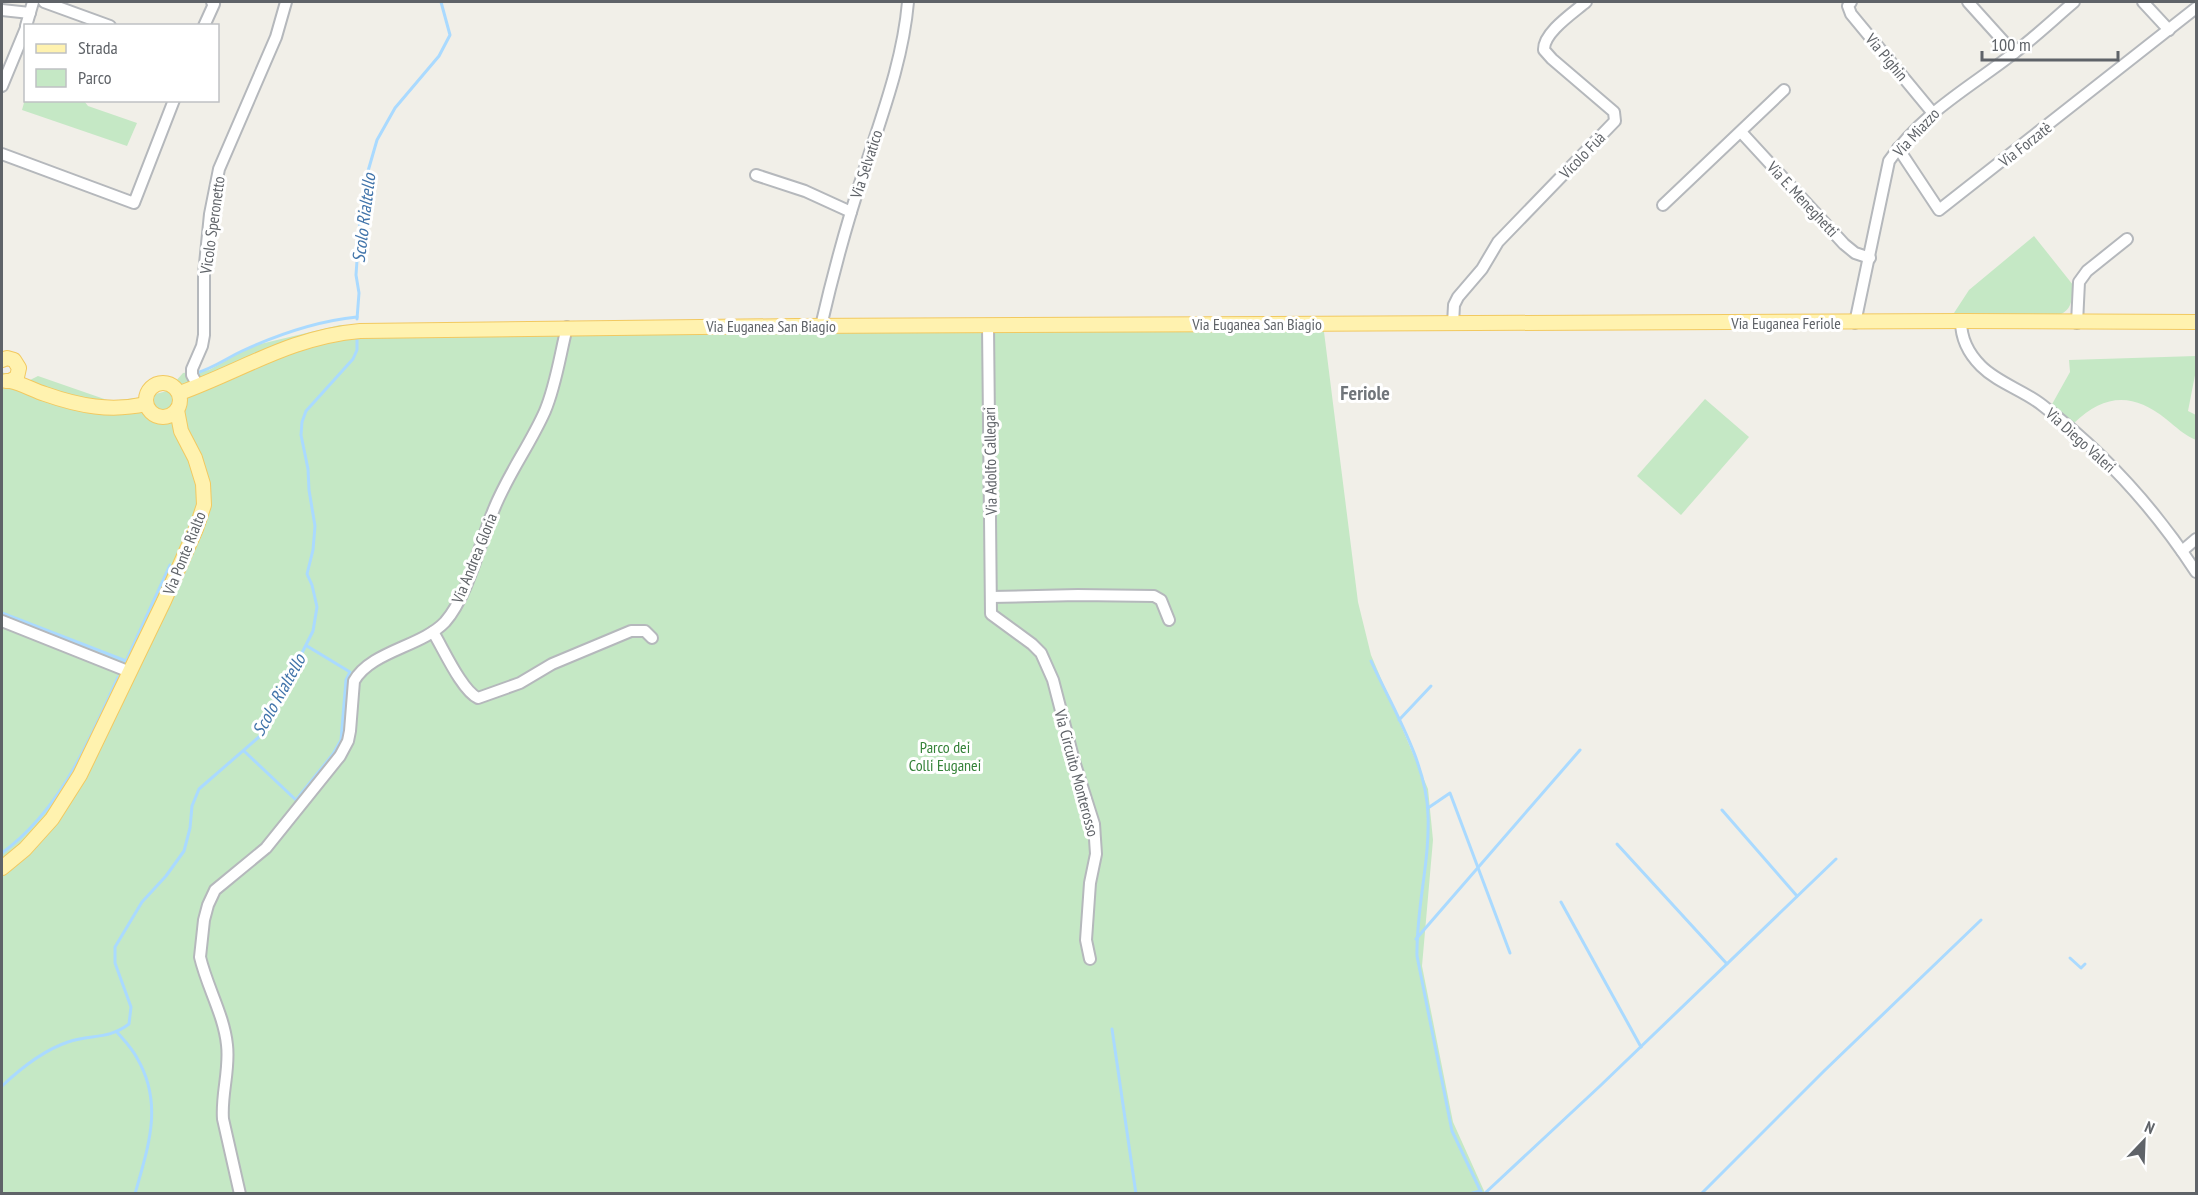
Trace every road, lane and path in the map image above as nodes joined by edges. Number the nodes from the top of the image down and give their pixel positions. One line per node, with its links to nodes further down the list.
1 (44, 2): 14 (street)
2 (212, 2): 15 (street)
3 (286, 2): 42 (street, Vicolo Speronetto)
4 (908, 2): 28 (street, Via Selvatico)
5 (1586, 2): 36 (street, Vicolo Fuà)
6 (1851, 2): 22 (street, Via Pighin)
7 (1968, 2): 18 (street)
8 (2074, 2): 18 (street, Via Miazzo)
9 (2142, 2): 16 (street)
10 (32, 7): 12 (street); 13 (street)
11 (2196, 8): 16 (street, Via Forzatè)
12 (2, 10)
13 (27, 24)
14 (104, 24)
15 (205, 24)
16 (2169, 30): 24 (street, Via Forzatè)
17 (24, 32): 19 (street)
18 (2014, 53): 22 (street, Via Miazzo)
19 (2, 86)
20 (1784, 90): 23 (street)
21 (173, 102): 25 (street)
22 (1932, 112): 24 (street, Via Miazzo)
23 (1741, 132): 27 (street); 30 (street, Via E. Meneghetti)
24 (1898, 148): 30 (street, Via Miazzo)
25 (2, 154)
26 (756, 175): 28 (street)
27 (1662, 206)
28 (851, 212): 37 (street, Via Selvatico)
29 (2127, 239): 34 (street)
30 (1870, 258): 33 (street, Via Miazzo)
31 (1961, 321): 33 (main road, Via Euganea Feriole); 34 (main road, Via Euganea Feriole); 49 (street, Via Diego Valeri)
32 (2196, 322): 34 (main road, Via Euganea Feriole)
33 (1856, 323): 36 (main road, Via Euganea Feriole)
34 (2077, 323)
35 (1375, 324): 36 (main road, Via Euganea Feriole); 38 (main road, Via Euganea San Biagio)
36 (1453, 324)
37 (821, 326): 38 (main road, Via Euganea San Biagio); 39 (main road, Via Euganea San Biagio)
38 (988, 326): 51 (street, Via Adolfo Callegari)
39 (567, 327): 42 (main road, Via Euganea San Biagio); 55 (street, Via Andrea Gloria)
40 (2, 360): 41 (main road)
41 (14, 380): 44 (main road)
42 (198, 386): 43 (main road, Via Euganea San Biagio)
43 (180, 393): 44 (main road); 45 (main road)
44 (146, 404): 46 (main road)
45 (177, 410): 46 (main road); 47 (main road, Via Ponte Rialto)
46 (165, 417): 47 (main road, Via Ponte Rialto)
47 (181, 431): 57 (main road, Via Ponte Rialto)
48 (2196, 539): 49 (street)
49 (2182, 551): 50 (street, Via Diego Valeri)
50 (2196, 572)
51 (991, 597): 52 (street, Via Adolfo Callegari); 53 (street)
52 (991, 614): 59 (street, Via Circuito Monterosso)
53 (1169, 620)
54 (2, 621): 57 (street)
55 (433, 632): 56 (street); 60 (street)
56 (652, 638)
57 (130, 672): 58 (main road, Via Ponte Rialto)
58 (2, 868)
59 (1090, 959)
60 (240, 1194)

